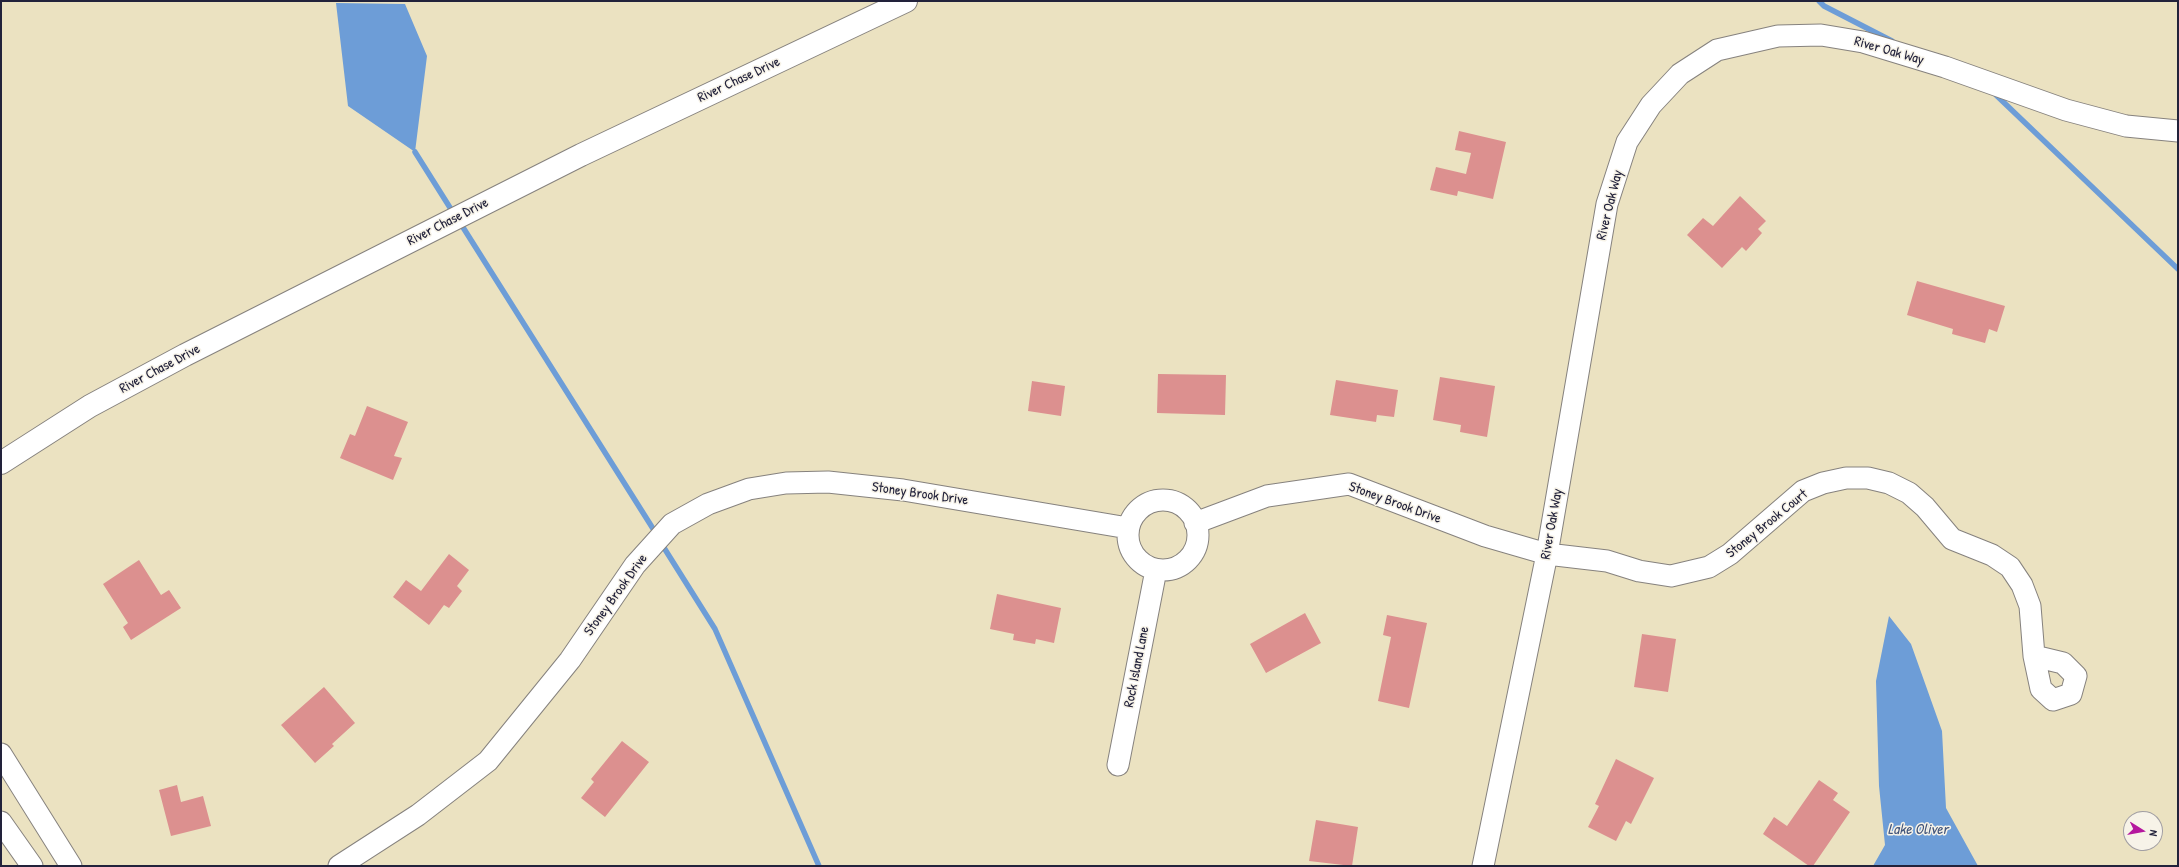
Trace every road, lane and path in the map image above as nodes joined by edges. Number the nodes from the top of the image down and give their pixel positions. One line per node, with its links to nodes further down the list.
1 (906, 1): 3 (street, River Chase Drive)
2 (2178, 131): 6 (street, River Oak Way)
3 (1, 463)
4 (1196, 523): 5 (street); 6 (street, Stoney Brook Drive); 7 (street)
5 (1128, 528): 7 (street); 14 (street, Stoney Brook Drive)
6 (1547, 554): 8 (street, Stoney Brook Court); 15 (street, River Oak Way)
7 (1156, 570): 10 (street, Rock Island Lane)
8 (2034, 656)
9 (1, 754): 13 (street)
10 (1118, 765)
11 (1, 822): 12 (street)
12 (32, 866)
13 (71, 866)
14 (339, 866)
15 (1483, 866)

